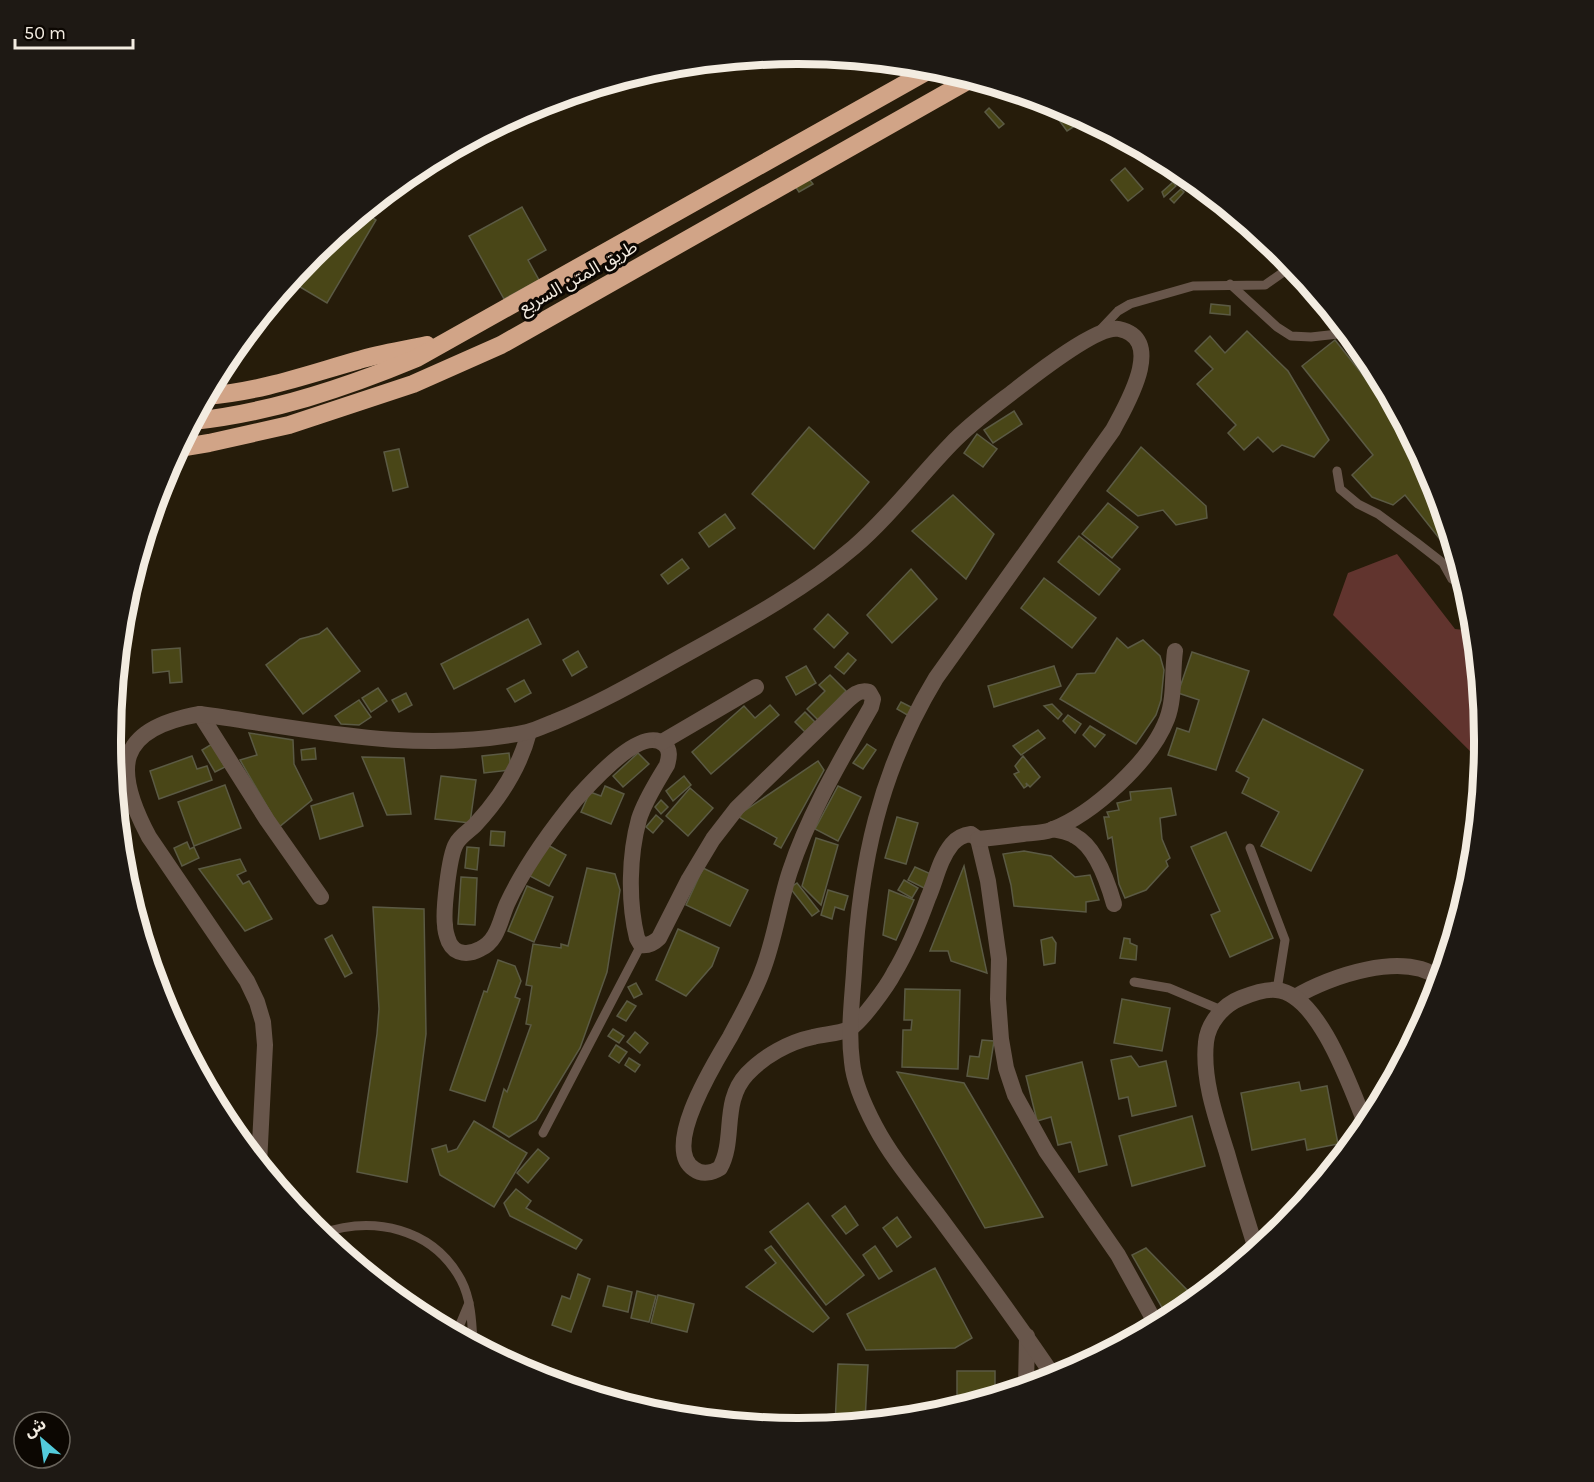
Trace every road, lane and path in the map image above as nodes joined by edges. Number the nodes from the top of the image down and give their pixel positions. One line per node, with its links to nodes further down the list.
1 (920, 76): 7 (highway, طريق المتن السريع)
2 (960, 85): 10 (highway, طريق المتن السريع)
3 (1284, 272): 4 (lane)
4 (1230, 284): 5 (lane); 6 (lane)
5 (1096, 334): 16 (street); 29 (street)
6 (1338, 334)
7 (449, 340): 8 (highway); 9 (highway, طريق المتن السريع)
8 (216, 395)
9 (202, 420)
10 (188, 446)
11 (1337, 471): 12 (lane)
12 (1454, 580)
13 (1175, 651): 18 (street)
14 (756, 687): 17 (street)
15 (200, 714): 16 (street); 21 (street); 32 (street)
16 (529, 732): 17 (street)
17 (662, 742): 23 (street)
18 (1053, 829): 19 (street); 22 (street)
19 (978, 839): 29 (street); 36 (street)
20 (1250, 848): 26 (lane)
21 (321, 897)
22 (1114, 904)
23 (641, 945): 29 (street); 31 (lane)
24 (1432, 973): 27 (street)
25 (1134, 982): 28 (lane)
26 (1277, 990): 27 (street); 28 (street)
27 (1295, 997): 30 (street)
28 (1221, 1010): 34 (street)
29 (850, 1029): 39 (street)
30 (1361, 1113)
31 (543, 1132)
32 (260, 1152)
33 (332, 1231): 35 (lane)
34 (1253, 1240)
35 (469, 1303): 37 (lane); 38 (lane)
36 (1152, 1316)
37 (459, 1327)
38 (472, 1334)
39 (1027, 1336): 40 (street); 41 (street)
40 (1049, 1369)
41 (1026, 1377)

